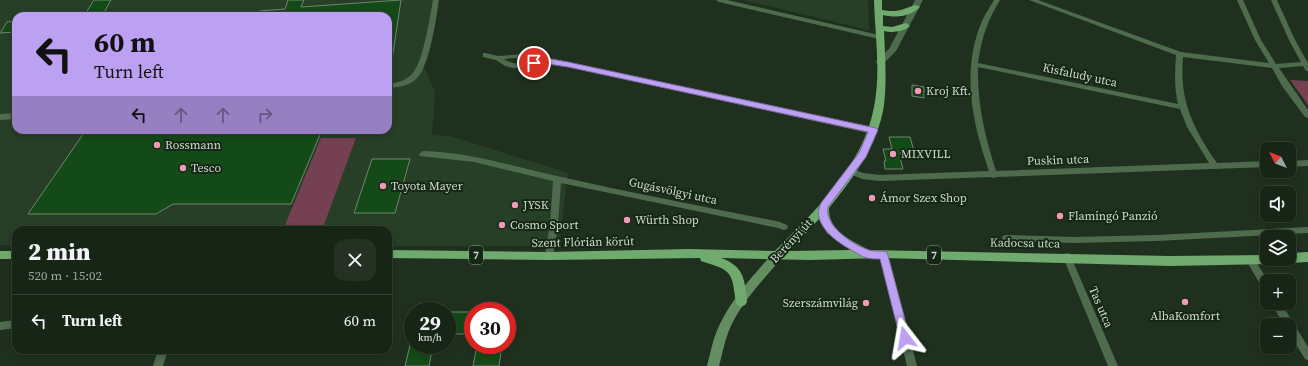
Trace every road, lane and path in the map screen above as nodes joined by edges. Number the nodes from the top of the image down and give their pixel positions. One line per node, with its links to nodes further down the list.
1 (436, 0): 21 (street)
2 (719, 0): 12 (street)
3 (878, 0): 9 (main road, Berényi út)
4 (997, 0): 18 (street)
5 (1032, 0): 13 (street)
6 (1240, 0): 19 (street)
7 (1274, 0): 20 (street)
8 (917, 3): 9 (main road); 10 (street)
9 (878, 12): 11 (main road, Berényi út)
10 (906, 26): 11 (main road); 17 (street)
11 (879, 27): 12 (main road, Berényi út)
12 (879, 37): 17 (main road, Berényi út)
13 (1180, 54): 19 (street); 22 (street)
14 (485, 55): 15 (street)
15 (498, 58): 16 (street); 16 (street)
16 (540, 60): 26 (street)
17 (880, 62): 26 (main road, Berényi út)
18 (974, 64): 22 (street, Kisfaludy utca); 33 (street)
19 (1275, 66): 20 (street); 23 (street)
20 (1307, 67)
21 (392, 85)
22 (1181, 107): 31 (street)
23 (1308, 115)
24 (12, 116): 25 (street)
25 (0, 117)
26 (873, 130): 32 (main road, Berényi út)
27 (423, 154): 34 (street, Gugásvölgyi utca)
28 (1308, 163): 30 (street)
29 (1260, 164): 31 (street, Puskin utca)
30 (1296, 164)
31 (1215, 166): 33 (street, Puskin utca)
32 (851, 171): 33 (street, Puskin utca); 35 (main road, Berényi út)
33 (994, 174)
34 (557, 179): 36 (street, Gugásvölgyi utca); 46 (street)
35 (824, 206): 44 (main road, Berényi út); 45 (main road)
36 (784, 227)
37 (1308, 230): 38 (street, Kadocsa utca)
38 (1006, 238)
39 (392, 254): 46 (main road, Szent Flórián körút / 7)
40 (689, 254): 44 (main road, Szent Flórián körút / 7); 46 (main road, Szent Flórián körút / 7); 53 (main road)
41 (884, 254): 45 (main road, Kadocsa utca / 7); 47 (main road, Kadocsa utca / 7); 61 (street)
42 (0, 255): 43 (main road)
43 (12, 255)
44 (778, 255): 45 (main road, Kadocsa utca / 7); 53 (main road, Berényi út)
45 (868, 255)
46 (549, 256)
47 (1067, 257): 50 (main road, Kadocsa utca / 7); 62 (street, Tas utca)
48 (1308, 257): 49 (main road)
49 (1296, 258)
50 (1250, 260): 51 (main road, Kadocsa utca / 7); 52 (street)
51 (1260, 260)
52 (1260, 276)
53 (741, 302): 60 (main road, Berényi út)
54 (1280, 310): 58 (street)
55 (12, 324): 56 (street)
56 (0, 326)
57 (162, 354): 59 (street)
58 (1308, 356)
59 (158, 366)
60 (713, 366)
61 (912, 366)
62 (1113, 366)

